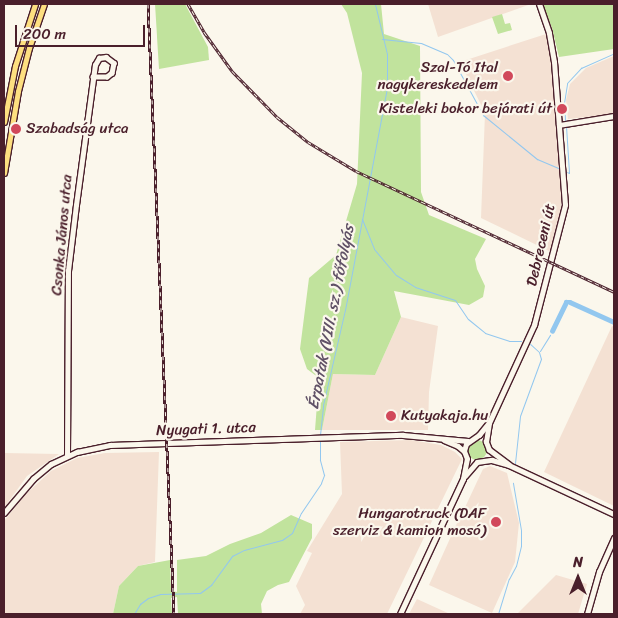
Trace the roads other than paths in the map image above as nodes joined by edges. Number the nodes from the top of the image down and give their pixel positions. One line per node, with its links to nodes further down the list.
1 (36, 4): 6 (main road)
2 (44, 4): 8 (main road)
3 (539, 4): 7 (street, Debreceni út)
4 (93, 77): 4 (street, Csonka János utca); 16 (street, Csonka János utca)
5 (614, 116): 7 (street)
6 (4, 122)
7 (559, 125): 9 (street, Debreceni út)
8 (4, 173)
9 (489, 423): 11 (street); 13 (street)
10 (433, 437): 12 (street, Nyugati 1. utca); 15 (street, Nyugati 1. utca); 16 (street, Nyugati 1. utca)
11 (476, 438): 12 (street); 13 (street)
12 (468, 442): 15 (street)
13 (486, 442): 14 (street)
14 (489, 450): 18 (street); 20 (street)
15 (464, 451): 17 (street)
16 (67, 456): 22 (street, Nyugati 1. utca)
17 (467, 458): 19 (street); 21 (street)
18 (484, 460): 19 (street); 20 (street)
19 (477, 462): 21 (street)
20 (509, 466): 23 (street)
21 (463, 478): 25 (street)
22 (4, 513)
23 (614, 514)
24 (614, 538): 26 (street)
25 (400, 614)
26 (587, 614)

